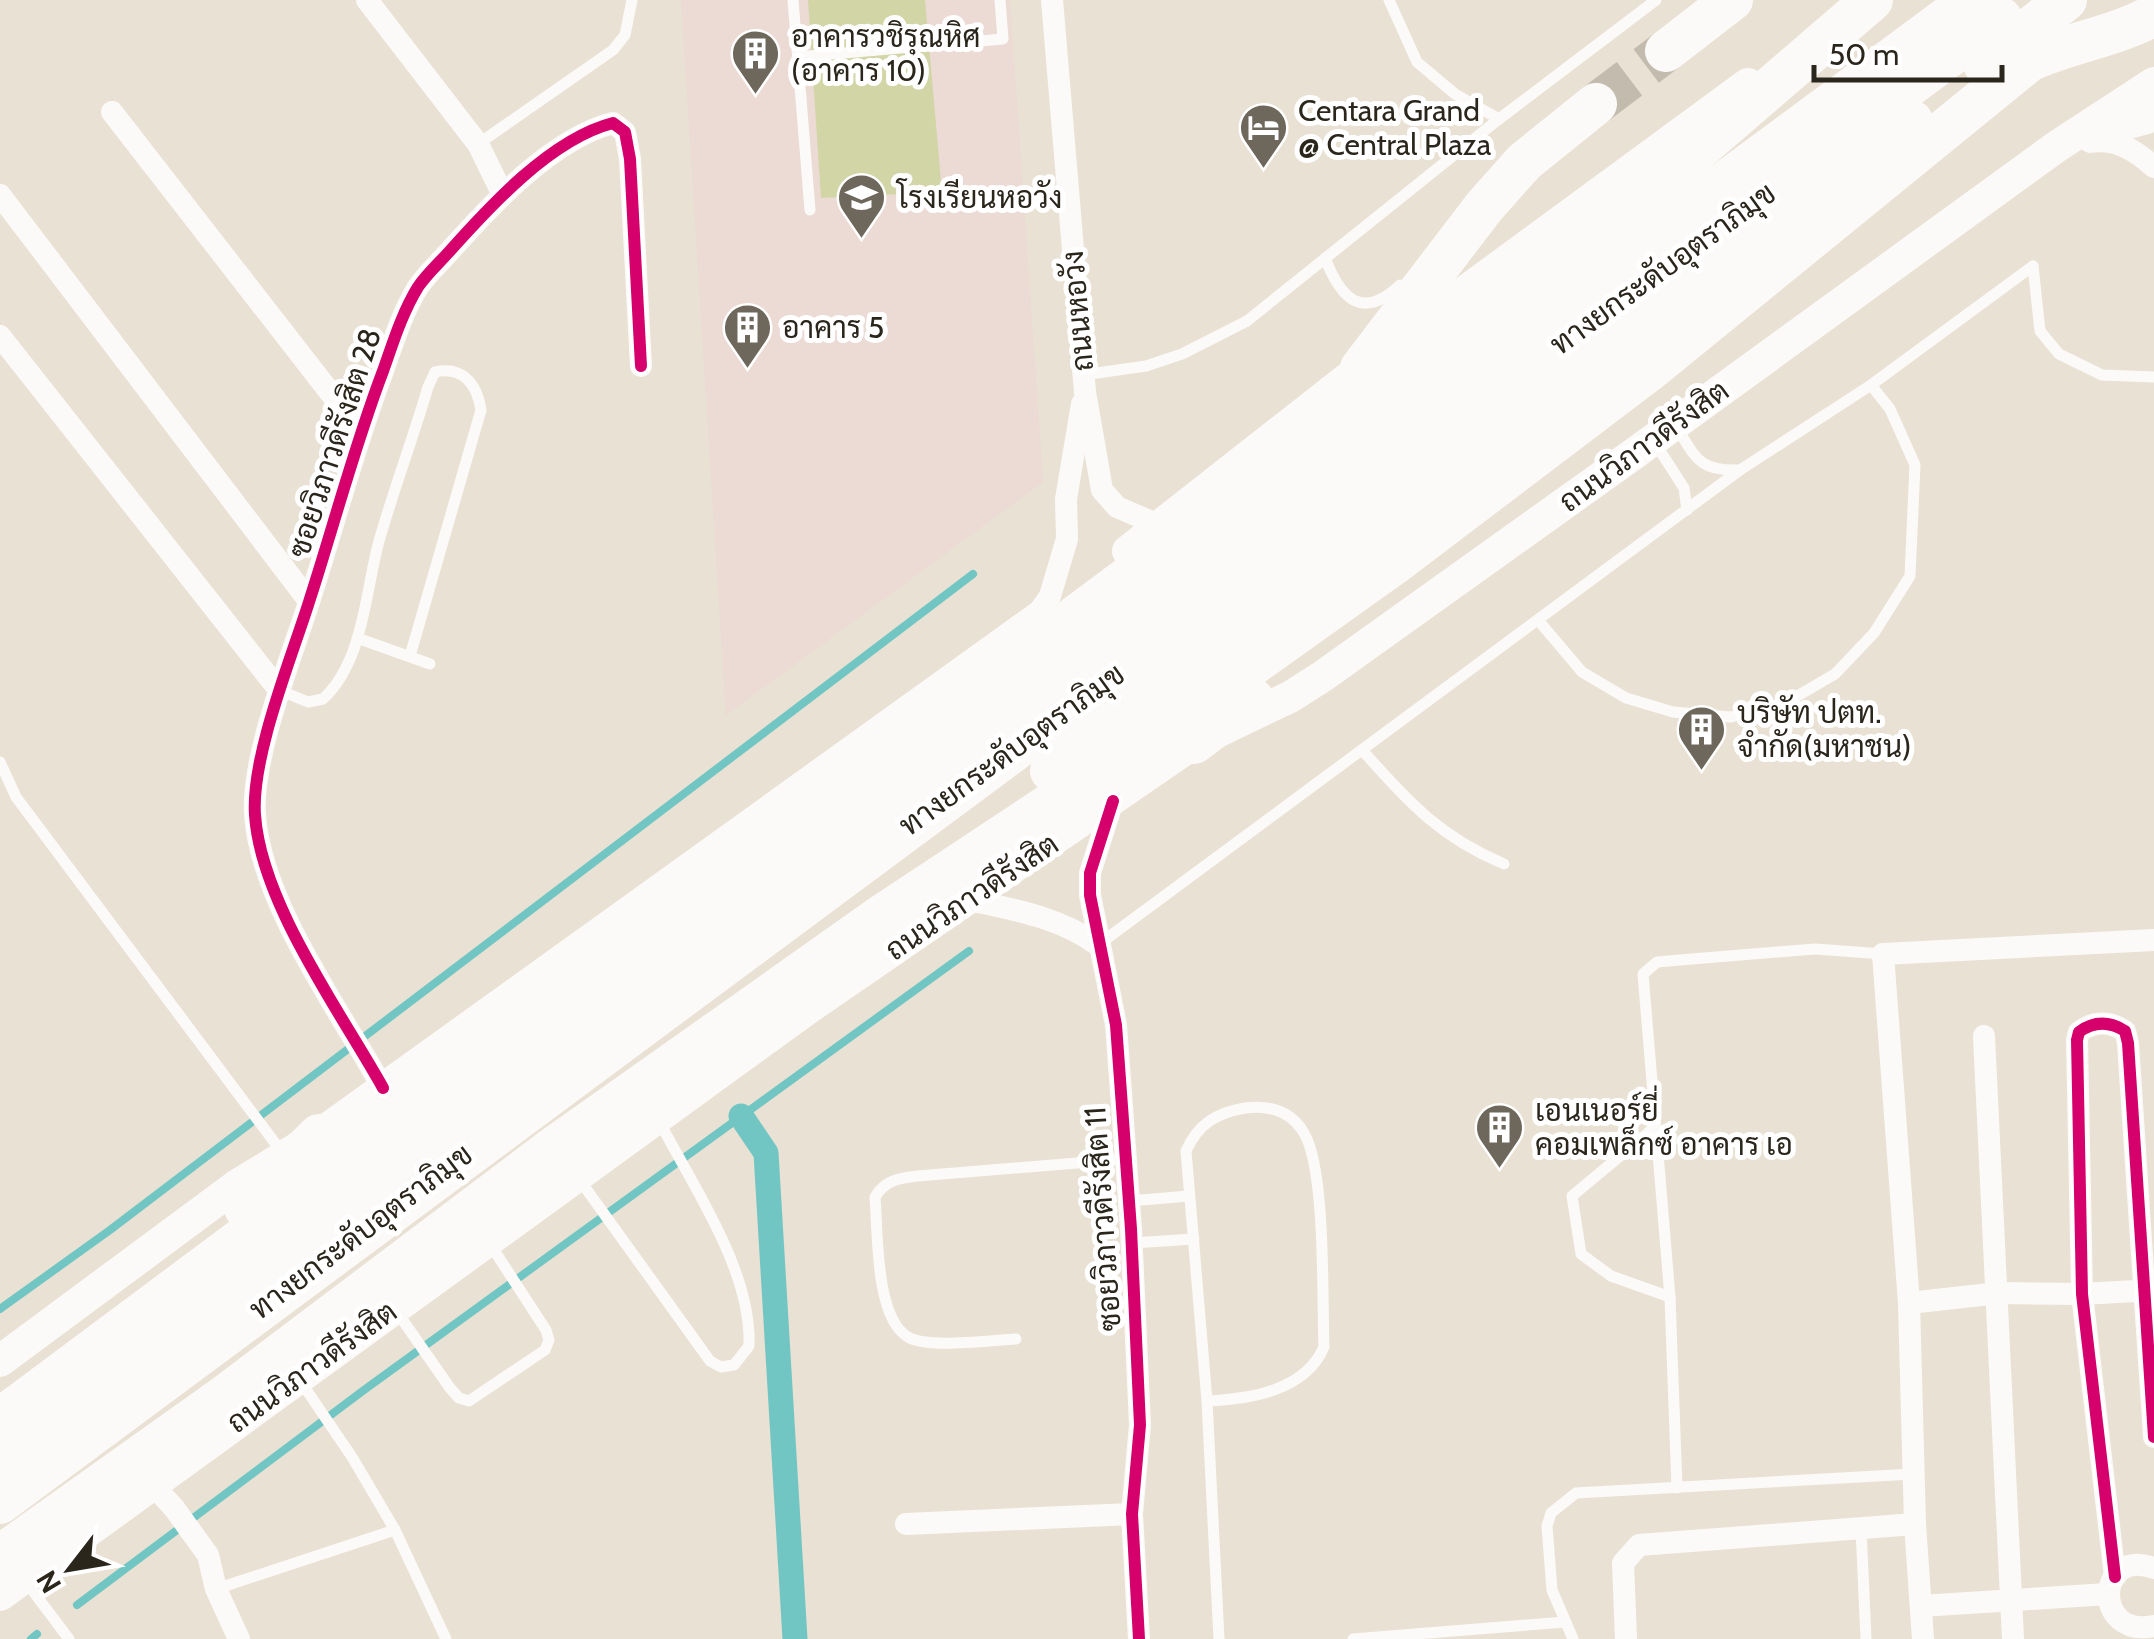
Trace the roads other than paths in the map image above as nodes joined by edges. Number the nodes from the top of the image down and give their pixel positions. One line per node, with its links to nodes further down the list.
1 (367, 0): 26 (street)
2 (632, 0): 26 (lane)
3 (794, 0): 19 (lane)
4 (1000, 0): 19 (lane)
5 (1052, 0): 39 (street, ถนนหอวัง)
6 (1389, 0): 25 (lane)
7 (1656, 0): 25 (lane)
8 (1732, 0): 18 (highway)
9 (1861, 0): 37 (main road)
10 (1872, 0): 33 (highway)
11 (1922, 0): 33 (highway)
12 (1971, 0): 88 (highway, ทางยกระดับอุตราภิมุข)
13 (2026, 0): 97 (highway, ทางยกระดับอุตราภิมุข)
14 (2066, 0): 20 (highway, ถนนวิภาวดีรังสิต)
15 (2096, 0): 20 (highway)
16 (2114, 0): 53 (highway)
17 (2154, 14): 97 (highway)
18 (1666, 51)
19 (798, 57): 31 (lane)
20 (1964, 80): 59 (highway, ถนนวิภาวดีรังสิต)
21 (2154, 83): 27 (main road, ถนนวิภาวดีรังสิต)
22 (1596, 104): 37 (highway)
23 (112, 112): 41 (street)
24 (2154, 116): 27 (main road)
25 (1499, 119): 32 (lane)
26 (478, 144): 30 (street)
27 (2056, 147): 28 (street); 42 (main road, ถนนวิภาวดีรังสิต)
28 (2154, 167)
29 (0, 195): 46 (street)
30 (503, 195): 36 (street, ซอยวิภาวดีรังสิต 28); 41 (street, ซอยวิภาวดีรังสิต 28)
31 (810, 210)
32 (1326, 258): 34 (lane); 39 (lane)
33 (1562, 266): 86 (highway)
34 (1410, 272)
35 (0, 336): 52 (street)
36 (641, 366)
37 (1361, 368): 45 (main road)
38 (2154, 377): 40 (lane)
39 (1084, 383): 45 (street, ถนนหอวัง); 48 (street)
40 (1871, 384): 43 (lane); 47 (lane)
41 (360, 431): 46 (street, ซอยวิภาวดีรังสิต 28)
42 (1664, 432): 43 (lane); 44 (lane); 53 (main road, ถนนวิภาวดีรังสิต)
43 (1740, 470): 44 (lane)
44 (1687, 510): 47 (lane)
45 (1161, 526): 48 (main road)
46 (309, 601): 52 (street, ซอยวิภาวดีรังสิต 28)
47 (1538, 620): 54 (lane)
48 (1030, 625): 65 (main road)
49 (357, 638): 50 (lane); 50 (lane); 52 (lane)
50 (410, 656): 51 (lane)
51 (430, 664)
52 (280, 690): 65 (street, ซอยวิภาวดีรังสิต 28)
53 (1194, 744): 56 (main road, ถนนวิภาวดีรังสิต)
54 (1362, 750): 57 (lane); 61 (lane)
55 (0, 762): 68 (lane)
56 (1113, 801): 58 (main road, ถนนวิภาวดีรังสิต); 61 (street, ซอยวิภาวดีรังสิต 11)
57 (1504, 864)
58 (969, 900): 61 (street); 63 (main road, ถนนวิภาวดีรังสิต)
59 (810, 939): 63 (highway); 97 (highway, ถนนวิภาวดีรังสิต)
60 (2154, 940): 62 (street)
61 (1098, 945): 69 (street, ซอยวิภาวดีรังสิต 11)
62 (1883, 954): 67 (lane); 80 (street)
63 (807, 1009): 66 (main road, ถนนวิภาวดีรังสิต)
64 (1984, 1036): 77 (street)
65 (384, 1088): 68 (main road)
66 (656, 1116): 70 (main road, ถนนวิภาวดีรังสิต); 70 (lane)
67 (1655, 1127): 79 (lane); 79 (lane)
68 (302, 1145): 83 (highway)
69 (1126, 1159): 72 (street, ซอยวิภาวดีรังสิต 11); 82 (lane)
70 (576, 1176): 74 (main road, ถนนวิภาวดีรังสิต)
71 (1189, 1196): 72 (lane); 73 (lane); 85 (lane)
72 (1129, 1201): 75 (street, ซอยวิภาวดีรังสิต 11)
73 (1194, 1239): 75 (lane); 85 (lane)
74 (488, 1240): 81 (main road, ถนนวิภาวดีรังสิต); 81 (lane)
75 (1132, 1243): 92 (street, ซอยวิภาวดีรังสิต 11)
76 (2149, 1290): 78 (street); 78 (street); 87 (street)
77 (1998, 1293): 78 (street); 80 (street); 101 (street)
78 (2082, 1294): 99 (street)
79 (1670, 1297): 90 (lane)
80 (1909, 1302): 89 (street)
81 (394, 1308): 84 (main road, ถนนวิภาวดีรังสิต)
82 (1016, 1339)
83 (8, 1369)
84 (298, 1378): 91 (main road, ถนนวิภาวดีรังสิต); 96 (lane)
85 (1207, 1401): 111 (lane)
86 (0, 1420)
87 (2154, 1437)
88 (0, 1462)
89 (1913, 1474): 90 (lane); 94 (street)
90 (1678, 1488): 103 (lane)
91 (140, 1492): 97 (highway); 100 (street)
92 (1132, 1514): 93 (street); 110 (street, ซอยวิภาวดีรังสิต 11)
93 (906, 1524)
94 (1915, 1524): 95 (street); 102 (street)
95 (1861, 1526): 114 (street); 115 (lane)
96 (395, 1530): 100 (lane); 109 (lane)
97 (7, 1549): 107 (lane)
98 (2154, 1568): 99 (street)
99 (2111, 1585): 101 (street); 105 (street)
100 (216, 1590): 108 (street)
101 (2010, 1601): 102 (street); 117 (street)
102 (1921, 1606): 116 (street)
103 (1565, 1622): 106 (lane); 113 (lane)
104 (2154, 1626): 105 (street)
105 (2116, 1629)
106 (1470, 1634): 112 (lane)
107 (69, 1639)
108 (239, 1639)
109 (446, 1639)
110 (1139, 1639)
111 (1219, 1639)
112 (1353, 1639)
113 (1573, 1639)
114 (1626, 1639)
115 (1866, 1639)
116 (1922, 1639)
117 (2013, 1639)

